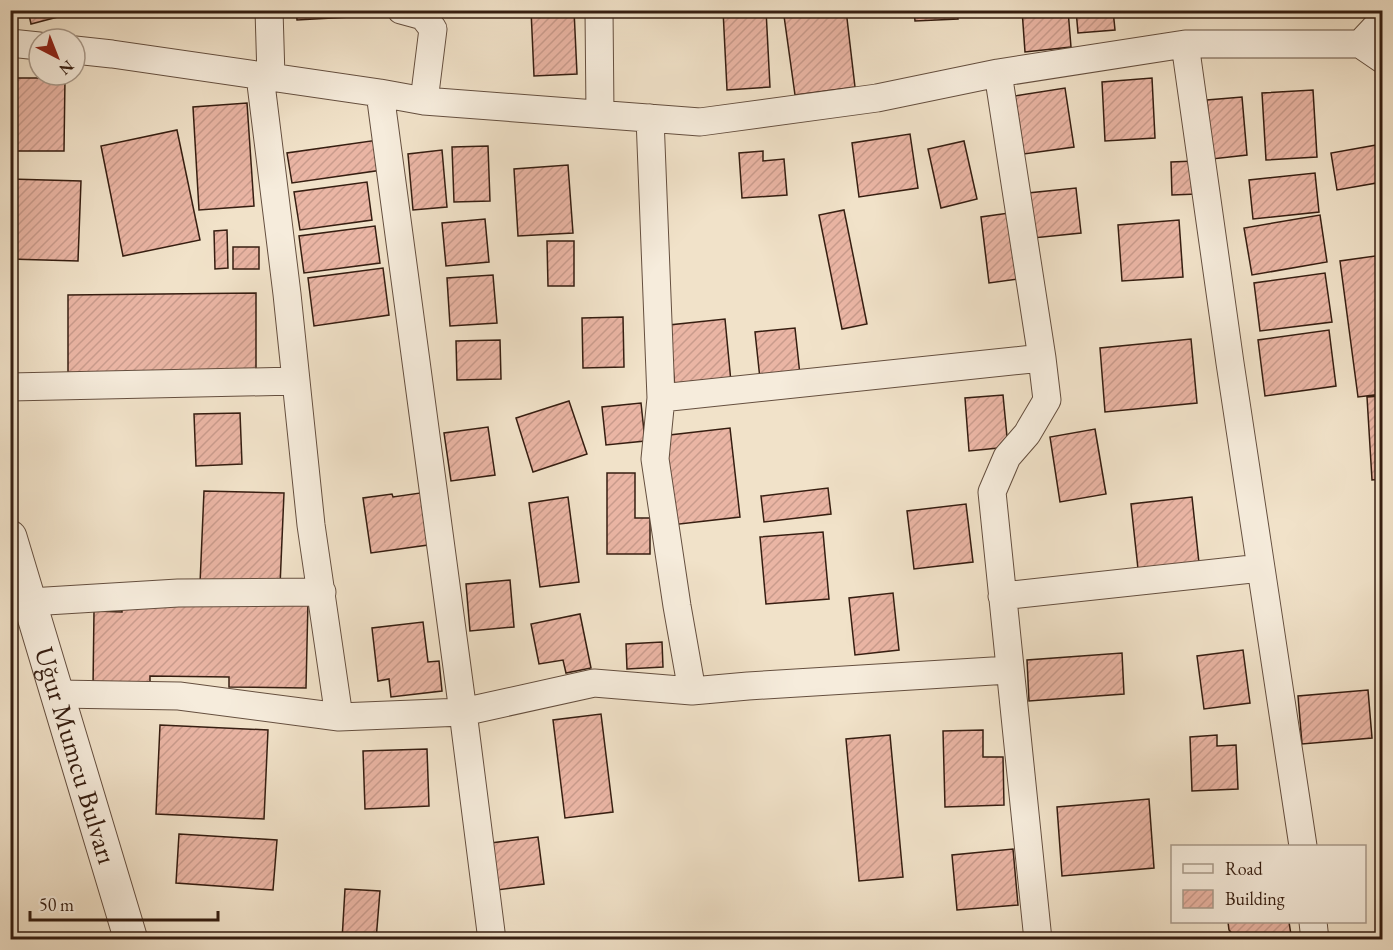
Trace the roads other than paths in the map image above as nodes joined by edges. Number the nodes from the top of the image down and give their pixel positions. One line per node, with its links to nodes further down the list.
1 (269, 10): 12 (street)
2 (401, 10): 14 (street)
3 (599, 10): 15 (street)
4 (1383, 24): 7 (street)
5 (10, 43): 8 (street)
6 (1185, 44): 7 (street); 11 (street); 22 (street)
7 (1360, 44): 10 (street)
8 (27, 45)
9 (87, 51): 12 (street)
10 (1383, 59)
11 (998, 73): 16 (street); 17 (street)
12 (266, 76): 13 (street); 18 (street)
13 (380, 93): 14 (street); 29 (street)
14 (424, 101): 15 (street)
15 (600, 114): 16 (street)
16 (650, 118): 20 (street)
17 (1042, 358): 20 (street); 24 (street)
18 (296, 381): 19 (street); 23 (street)
19 (10, 387)
20 (661, 398): 27 (street)
21 (10, 537): 25 (street, Uğur Mumcu Bulvarı)
22 (1261, 568): 24 (street); 31 (street)
23 (322, 592): 25 (street); 30 (street)
24 (1002, 596): 26 (street)
25 (30, 602): 28 (street, Uğur Mumcu Bulvarı)
26 (1009, 670): 27 (street); 35 (street)
27 (692, 691): 29 (street)
28 (58, 694): 30 (street); 33 (street, Uğur Mumcu Bulvarı)
29 (464, 712): 30 (street); 34 (street)
30 (339, 717)
31 (1303, 845)
32 (1312, 923): 36 (street)
33 (132, 939)
34 (492, 939)
35 (1038, 939)
36 (1315, 939)

